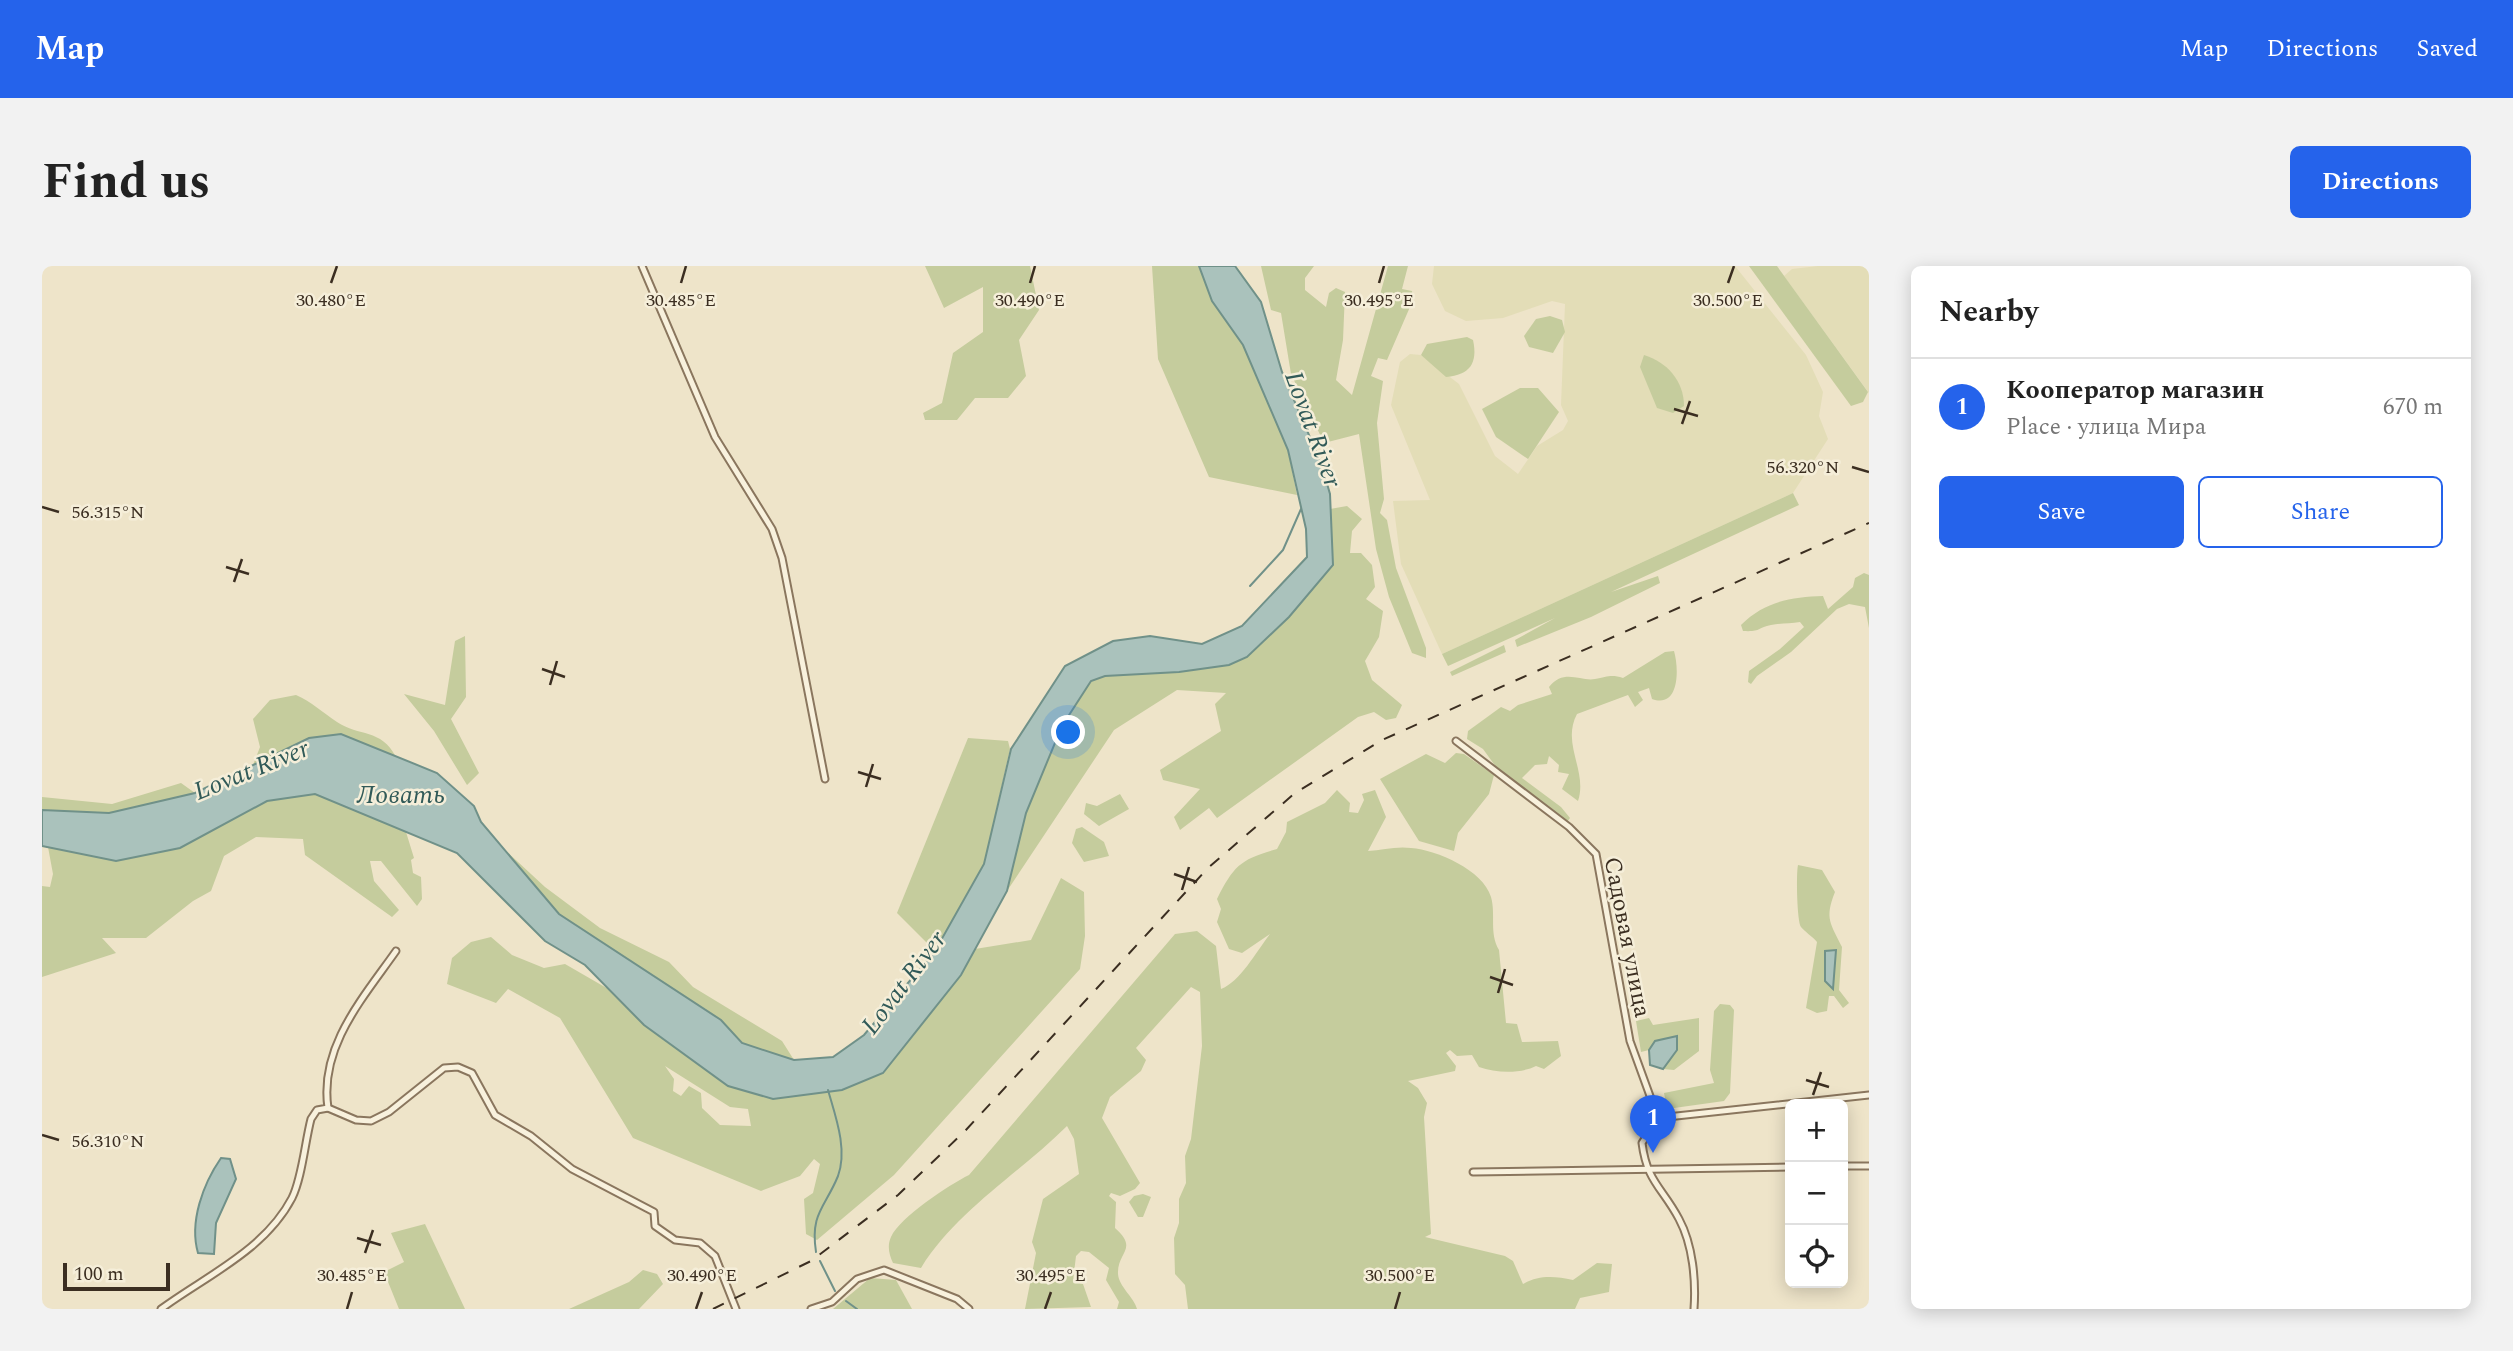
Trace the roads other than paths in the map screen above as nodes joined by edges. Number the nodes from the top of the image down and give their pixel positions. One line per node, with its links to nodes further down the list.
1 (642, 266): 3 (street)
2 (1456, 741): 7 (street, Садовая улица)
3 (825, 779)
4 (396, 951): 6 (street)
5 (1869, 1095): 7 (street)
6 (328, 1108): 13 (street); 14 (street)
7 (1658, 1118): 11 (street)
8 (1848, 1166): 9 (street)
9 (1869, 1166)
10 (1785, 1167): 11 (street)
11 (1645, 1168): 12 (street); 17 (street)
12 (1473, 1172)
13 (161, 1309)
14 (736, 1309)
15 (811, 1309): 16 (street)
16 (970, 1309)
17 (1694, 1309)

